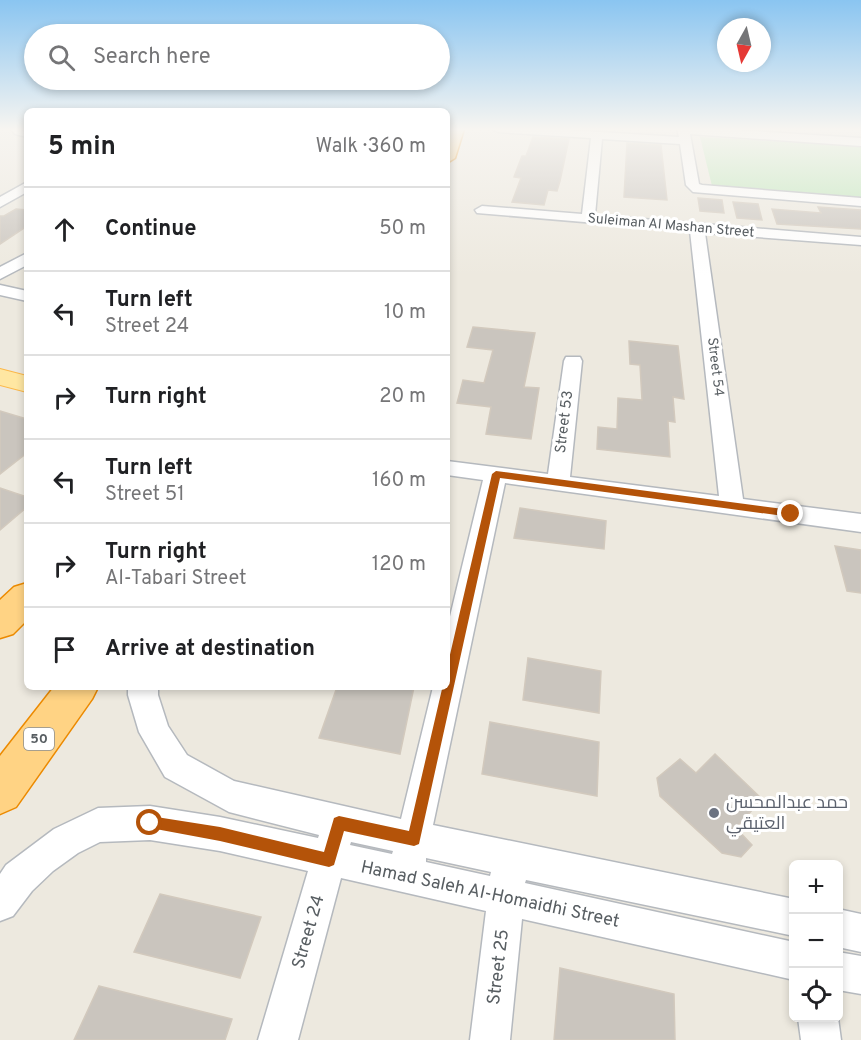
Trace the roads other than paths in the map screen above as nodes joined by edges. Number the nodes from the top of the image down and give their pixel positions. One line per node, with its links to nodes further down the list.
1 (592, 178): 9 (street)
2 (692, 178): 6 (street)
3 (9, 184): 4 (street)
4 (24, 186)
5 (24, 188): 7 (street)
6 (861, 202)
7 (0, 203)
8 (482, 210): 9 (street, Suleiman Al Mashan Street)
9 (588, 219): 10 (street, Suleiman Al Mashan Street)
10 (697, 228): 11 (street, Suleiman Al Mashan Street); 24 (street, Street 54)
11 (861, 241)
12 (24, 260): 13 (street)
13 (0, 274)
14 (0, 290): 15 (street)
15 (24, 295)
16 (0, 359): 18 (main road)
17 (573, 362): 23 (street, Street 53)
18 (24, 364)
19 (0, 377): 20 (main road)
20 (24, 383)
21 (450, 468): 22 (street)
22 (496, 474): 23 (street); 26 (street)
23 (558, 482): 24 (street)
24 (732, 506): 25 (street)
25 (861, 523)
26 (450, 679)
27 (76, 690): 30 (highway, 50)
28 (144, 690): 31 (street)
29 (447, 690): 32 (street)
30 (0, 792)
31 (339, 823): 32 (street); 34 (street, Street 24)
32 (414, 839): 33 (street); 35 (street)
33 (510, 859): 36 (street, Street 25); 38 (street)
34 (329, 860): 35 (street, Hamad Saleh Al-Homaidhi Street); 37 (street, Hamad Saleh Al-Homaidhi Street); 45 (street, Street 24)
35 (405, 875): 36 (street, Hamad Saleh Al-Homaidhi Street)
36 (507, 898): 41 (street, Hamad Saleh Al-Homaidhi Street); 46 (street, Street 25)
37 (0, 903)
38 (789, 917)
39 (843, 929): 40 (street)
40 (861, 933)
41 (789, 960)
42 (843, 972): 43 (street)
43 (861, 975)
44 (819, 1022): 47 (street)
45 (278, 1040)
46 (490, 1040)
47 (821, 1040)

